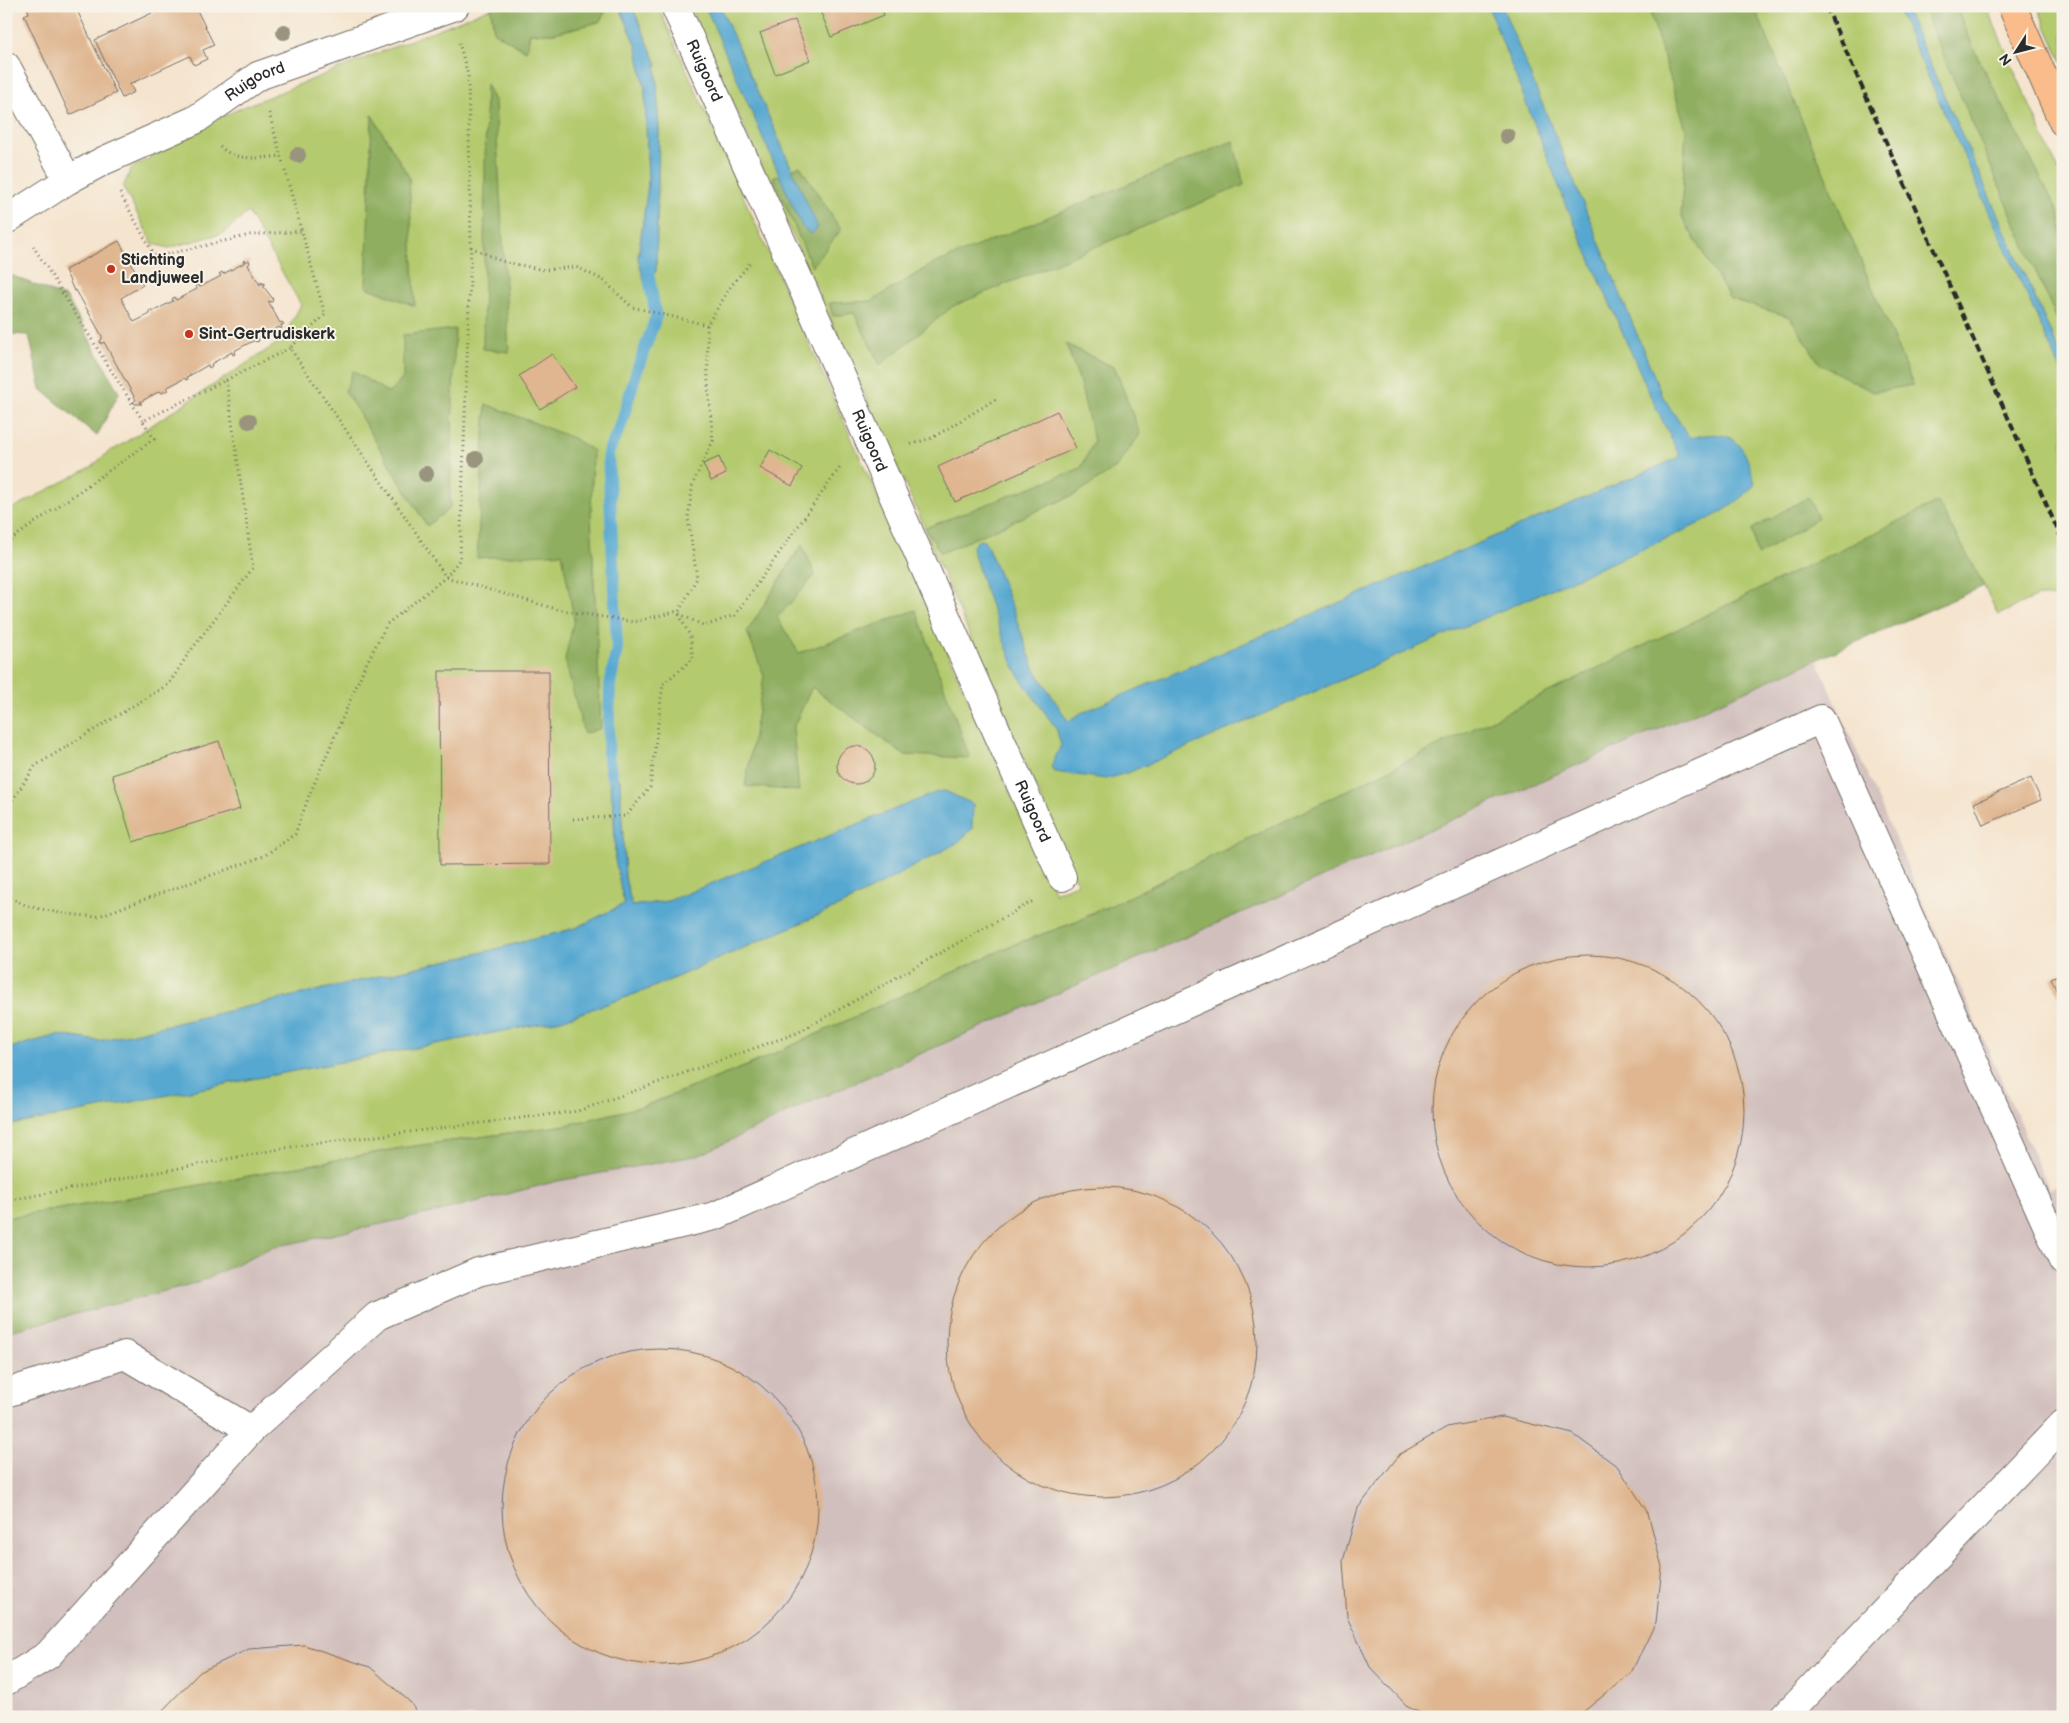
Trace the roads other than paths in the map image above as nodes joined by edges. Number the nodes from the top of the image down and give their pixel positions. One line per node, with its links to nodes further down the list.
1 (675, 6): 8 (street, Ruigoord)
2 (2012, 6): 5 (main road)
3 (452, 7): 6 (street, Ruigoord)
4 (6, 66): 6 (street)
5 (2063, 122)
6 (68, 180): 7 (street, Ruigoord)
7 (10, 218)
8 (1062, 877)
9 (2059, 1246): 12 (street)
10 (6, 1393): 12 (street)
11 (2063, 1424): 14 (street)
12 (251, 1430): 13 (street)
13 (6, 1681)
14 (1784, 1717)

